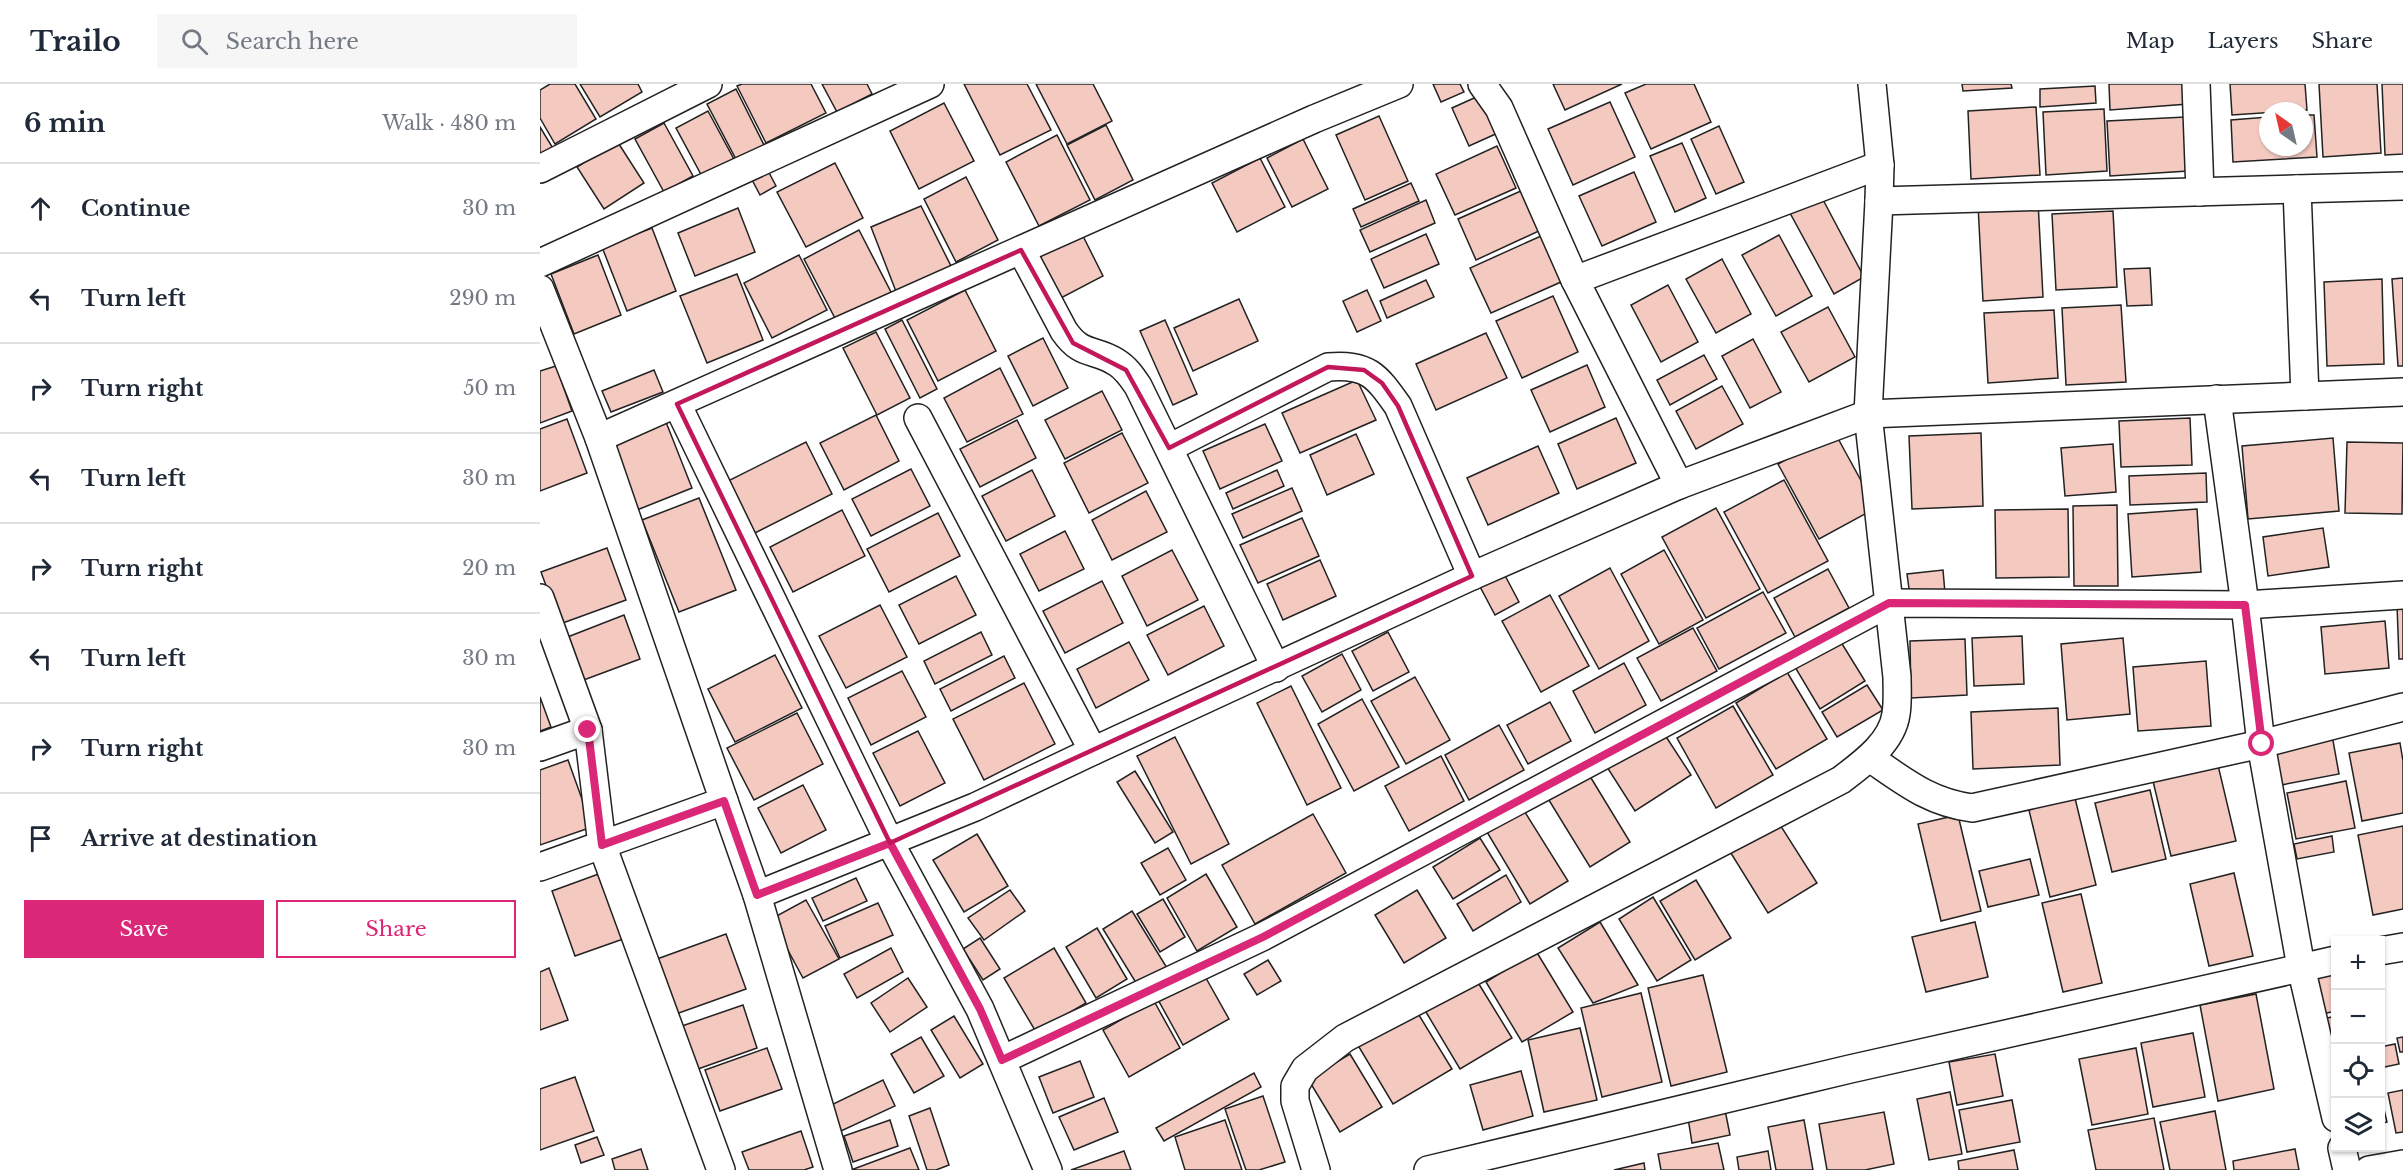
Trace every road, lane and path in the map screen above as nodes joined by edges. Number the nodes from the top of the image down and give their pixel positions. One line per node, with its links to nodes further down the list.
1 (708, 84): 7 (street)
2 (930, 84): 15 (street)
3 (1399, 84): 14 (street)
4 (1482, 84): 16 (street)
5 (1872, 84): 8 (street)
6 (2196, 84): 12 (street)
7 (676, 91): 9 (street)
8 (1880, 165): 13 (street); 16 (street)
9 (540, 169)
10 (2403, 186): 11 (street)
11 (2297, 189): 12 (street); 19 (street)
12 (2200, 192): 13 (street)
13 (1879, 201): 22 (street)
14 (1021, 250): 21 (street); 25 (street)
15 (540, 262)
16 (1575, 280): 26 (street)
17 (540, 289): 24 (street)
18 (2403, 392): 19 (street)
19 (2305, 396): 20 (street)
20 (2217, 399): 22 (street); 31 (street)
21 (676, 404): 24 (street); 40 (street)
22 (1868, 414): 26 (street); 30 (street)
23 (918, 418): 37 (street)
24 (599, 438): 39 (street)
25 (1169, 448): 27 (street); 32 (street)
26 (1679, 485): 27 (street)
27 (1472, 576): 32 (street)
28 (2403, 595): 31 (street)
29 (540, 598): 34 (street)
30 (1889, 603): 31 (street); 38 (street); 48 (street)
31 (2245, 605): 35 (street)
32 (1276, 668): 37 (street)
33 (2403, 707): 35 (street)
34 (588, 730): 36 (street); 41 (street)
35 (2262, 744): 38 (street); 47 (street)
36 (540, 747)
37 (1093, 751): 40 (street)
38 (1870, 758): 55 (street)
39 (724, 801): 41 (street); 43 (street)
40 (890, 843): 43 (street); 48 (street)
41 (602, 845): 42 (street); 52 (street)
42 (540, 867)
43 (757, 895): 53 (street)
44 (2403, 947): 45 (street)
45 (2385, 950)
46 (2331, 961): 47 (street)
47 (2301, 967): 49 (street); 56 (street)
48 (1002, 1060): 54 (street)
49 (2331, 1098)
50 (2343, 1152): 57 (street)
51 (2403, 1164): 58 (street)
52 (721, 1170)
53 (838, 1170)
54 (1048, 1170)
55 (1316, 1170)
56 (1428, 1170)
57 (2347, 1170)
58 (2369, 1170)

